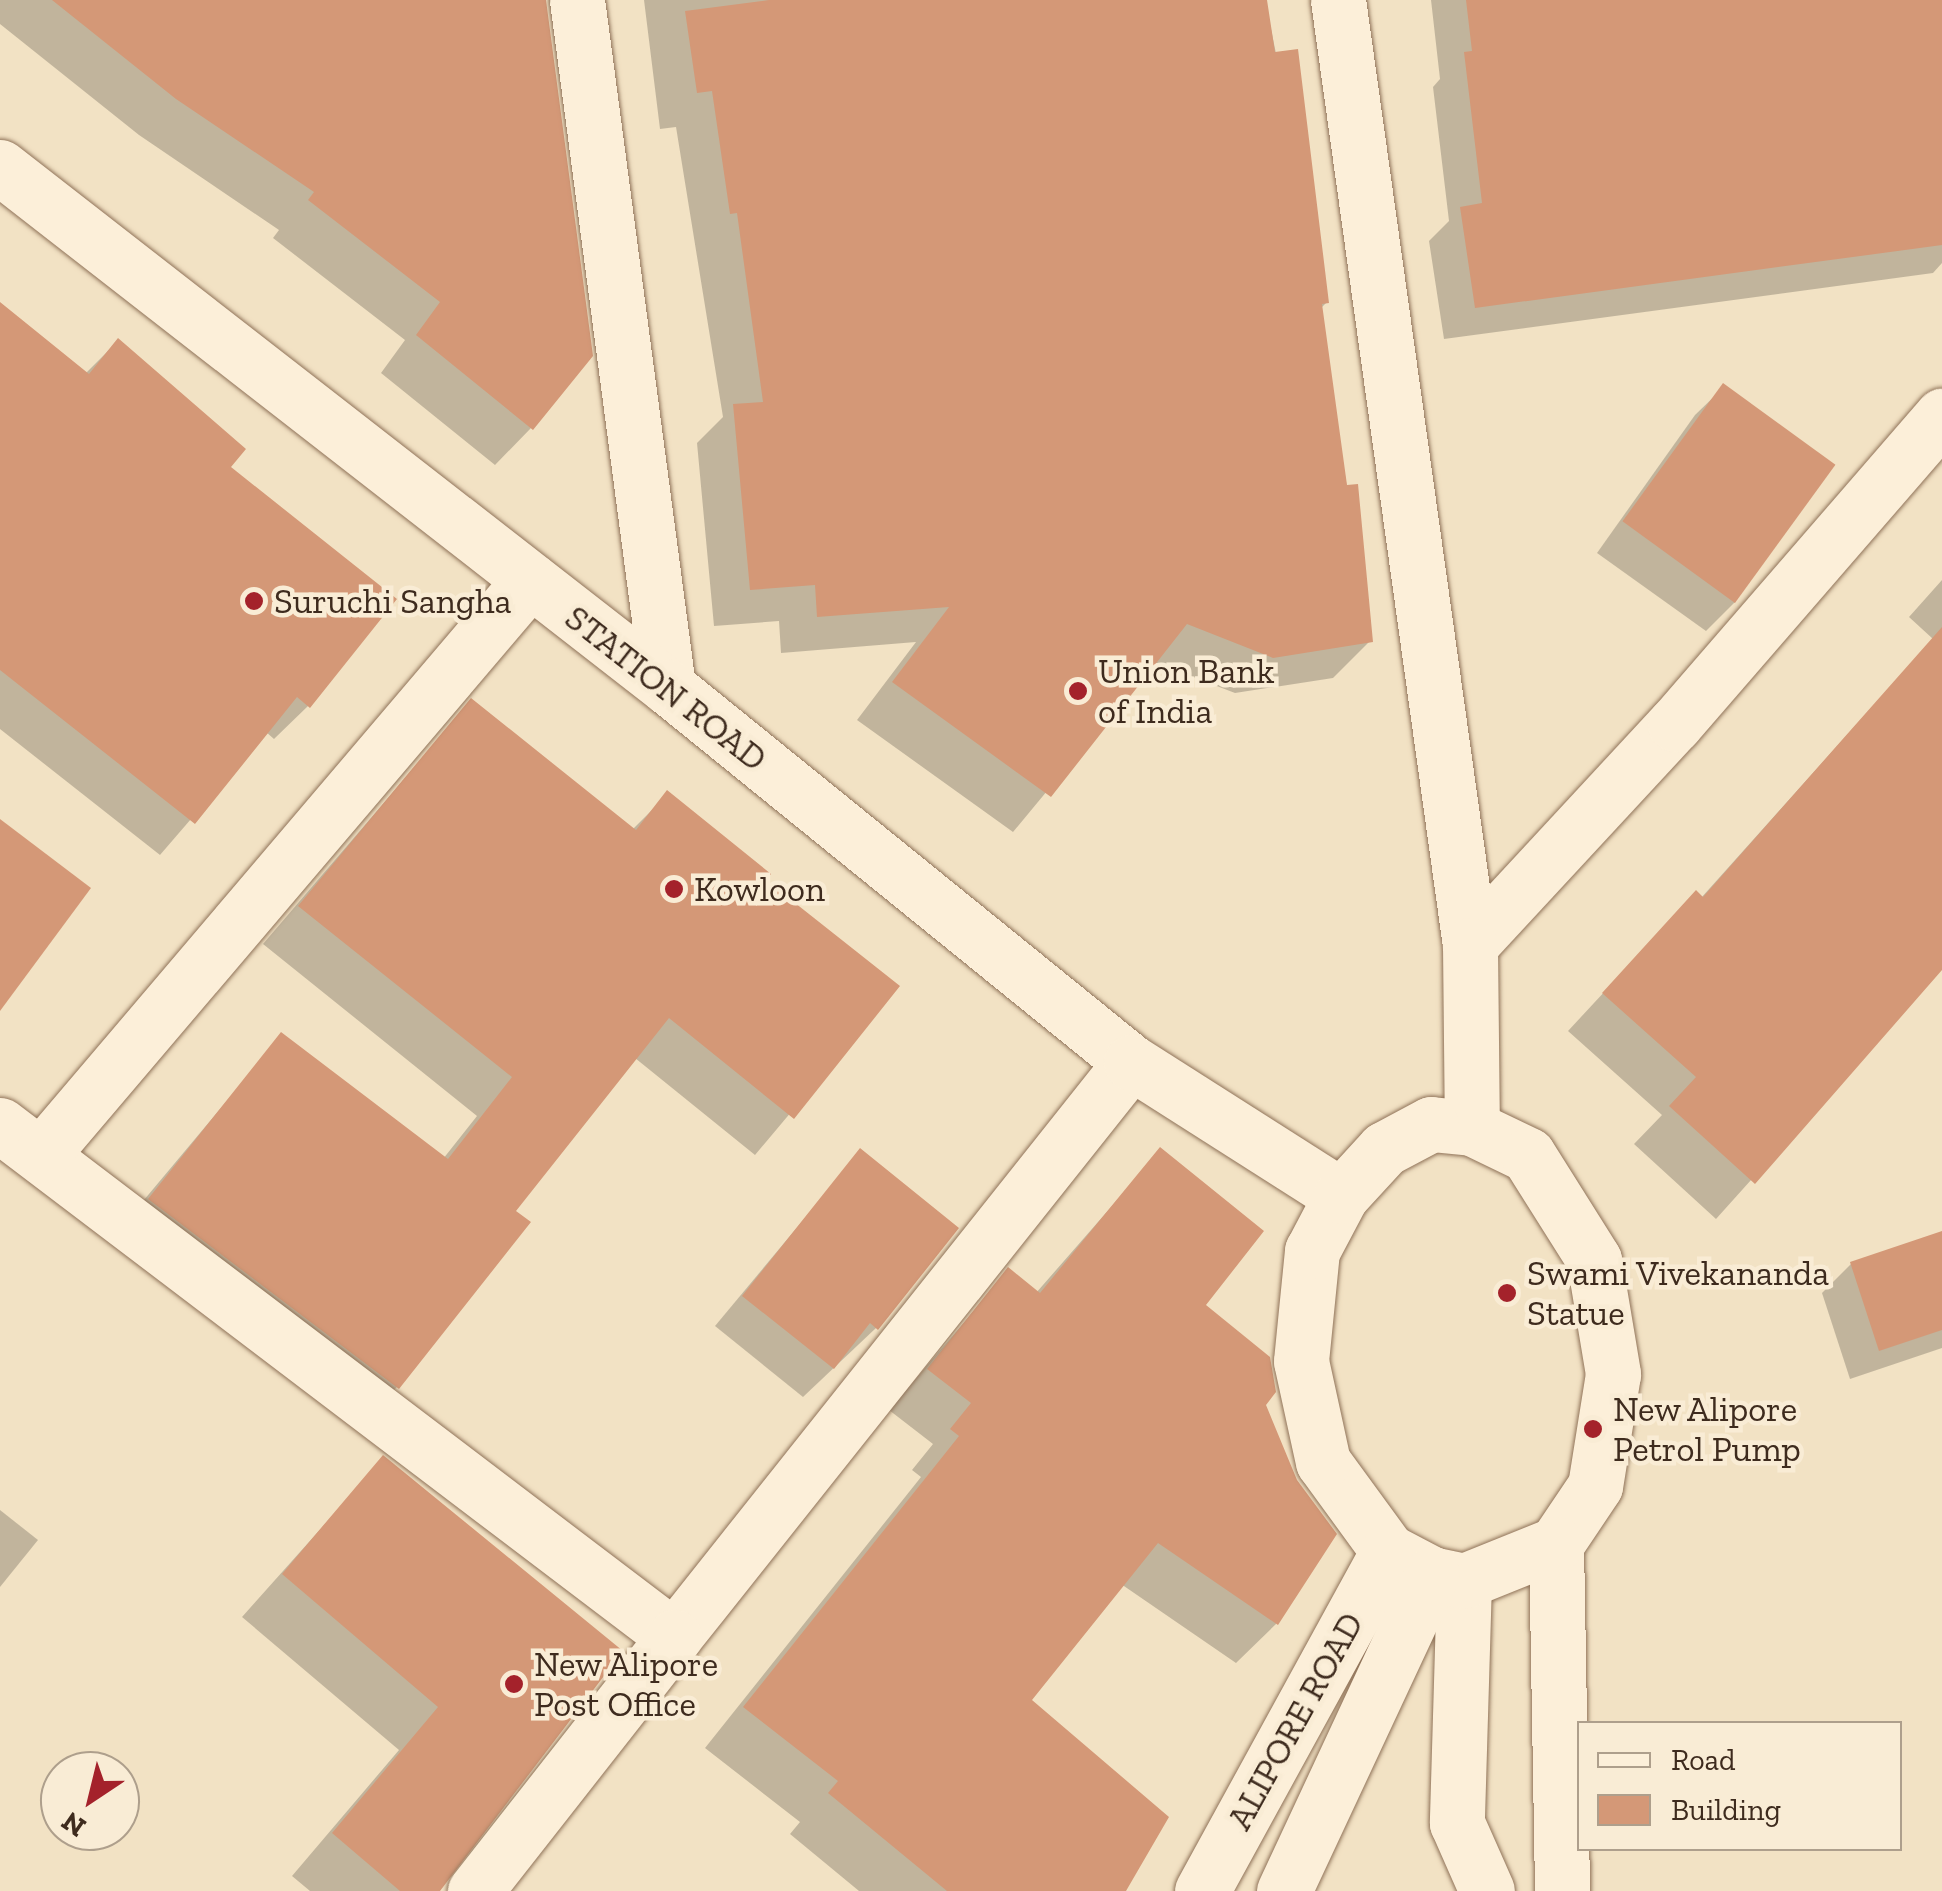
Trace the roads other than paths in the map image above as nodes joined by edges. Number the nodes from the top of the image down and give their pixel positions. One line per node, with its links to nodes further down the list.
1 (577, 0): 6 (street)
2 (1338, 0): 7 (street)
3 (0, 167): 5 (street, STATION ROAD)
4 (1942, 416): 7 (street)
5 (530, 580): 6 (street, STATION ROAD); 10 (street)
6 (668, 687): 8 (street, STATION ROAD)
7 (1470, 944): 9 (street)
8 (1131, 1062): 11 (street, STATION ROAD); 14 (street)
9 (1472, 1128): 11 (street); 12 (street)
10 (20, 1140): 14 (street)
11 (1341, 1196): 13 (street)
12 (1556, 1544): 13 (street); 19 (street)
13 (1428, 1568): 16 (street, ALIPORE ROAD); 17 (street, ALIPORE ROAD); 18 (street)
14 (674, 1637): 15 (street)
15 (475, 1891)
16 (1202, 1891)
17 (1284, 1891)
18 (1487, 1891)
19 (1562, 1891)

